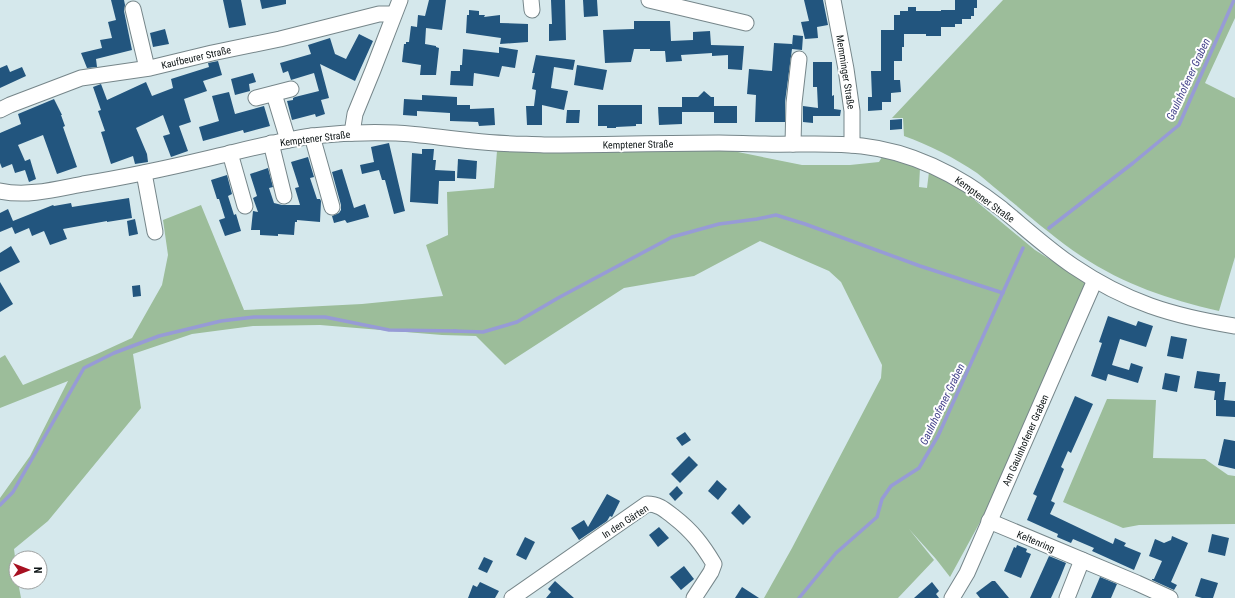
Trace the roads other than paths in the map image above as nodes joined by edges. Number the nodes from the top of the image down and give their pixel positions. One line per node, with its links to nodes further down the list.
1 (400, 0): 5 (street)
2 (649, 0): 6 (street)
3 (833, 0): 18 (street, Memminger Straße)
4 (133, 9): 8 (street)
5 (394, 14): 8 (street, Kaufbeurer Straße); 13 (street)
6 (746, 22)
7 (800, 59): 17 (street)
8 (147, 68): 12 (street, Kaufbeurer Straße)
9 (291, 89): 10 (street)
10 (274, 94): 11 (street); 15 (street)
11 (256, 98)
12 (0, 110)
13 (352, 133): 14 (street, Kemptener Straße); 17 (street, Kemptener Straße)
14 (312, 136): 15 (street, Kemptener Straße); 24 (street)
15 (288, 140): 16 (street, Kemptener Straße)
16 (271, 143): 19 (street, Kemptener Straße); 22 (street)
17 (793, 144): 18 (street, Kemptener Straße)
18 (852, 145): 26 (street, Kemptener Straße)
19 (230, 153): 20 (street, Kemptener Straße); 23 (street)
20 (144, 173): 21 (street, Kemptener Straße); 25 (street)
21 (0, 191)
22 (284, 196)
23 (245, 206)
24 (332, 207)
25 (155, 232)
26 (1095, 280): 27 (street, Kemptener Straße); 28 (street, Am Gaulnhofener Graben)
27 (1235, 326)
28 (989, 521): 29 (street, Keltenring); 32 (street, Am Gaulnhofener Graben)
29 (1082, 560): 33 (street); 34 (street, Keltenring)
30 (512, 598): 31 (street, In den Gärten)
31 (694, 598)
32 (952, 598)
33 (1067, 598)
34 (1170, 598)

